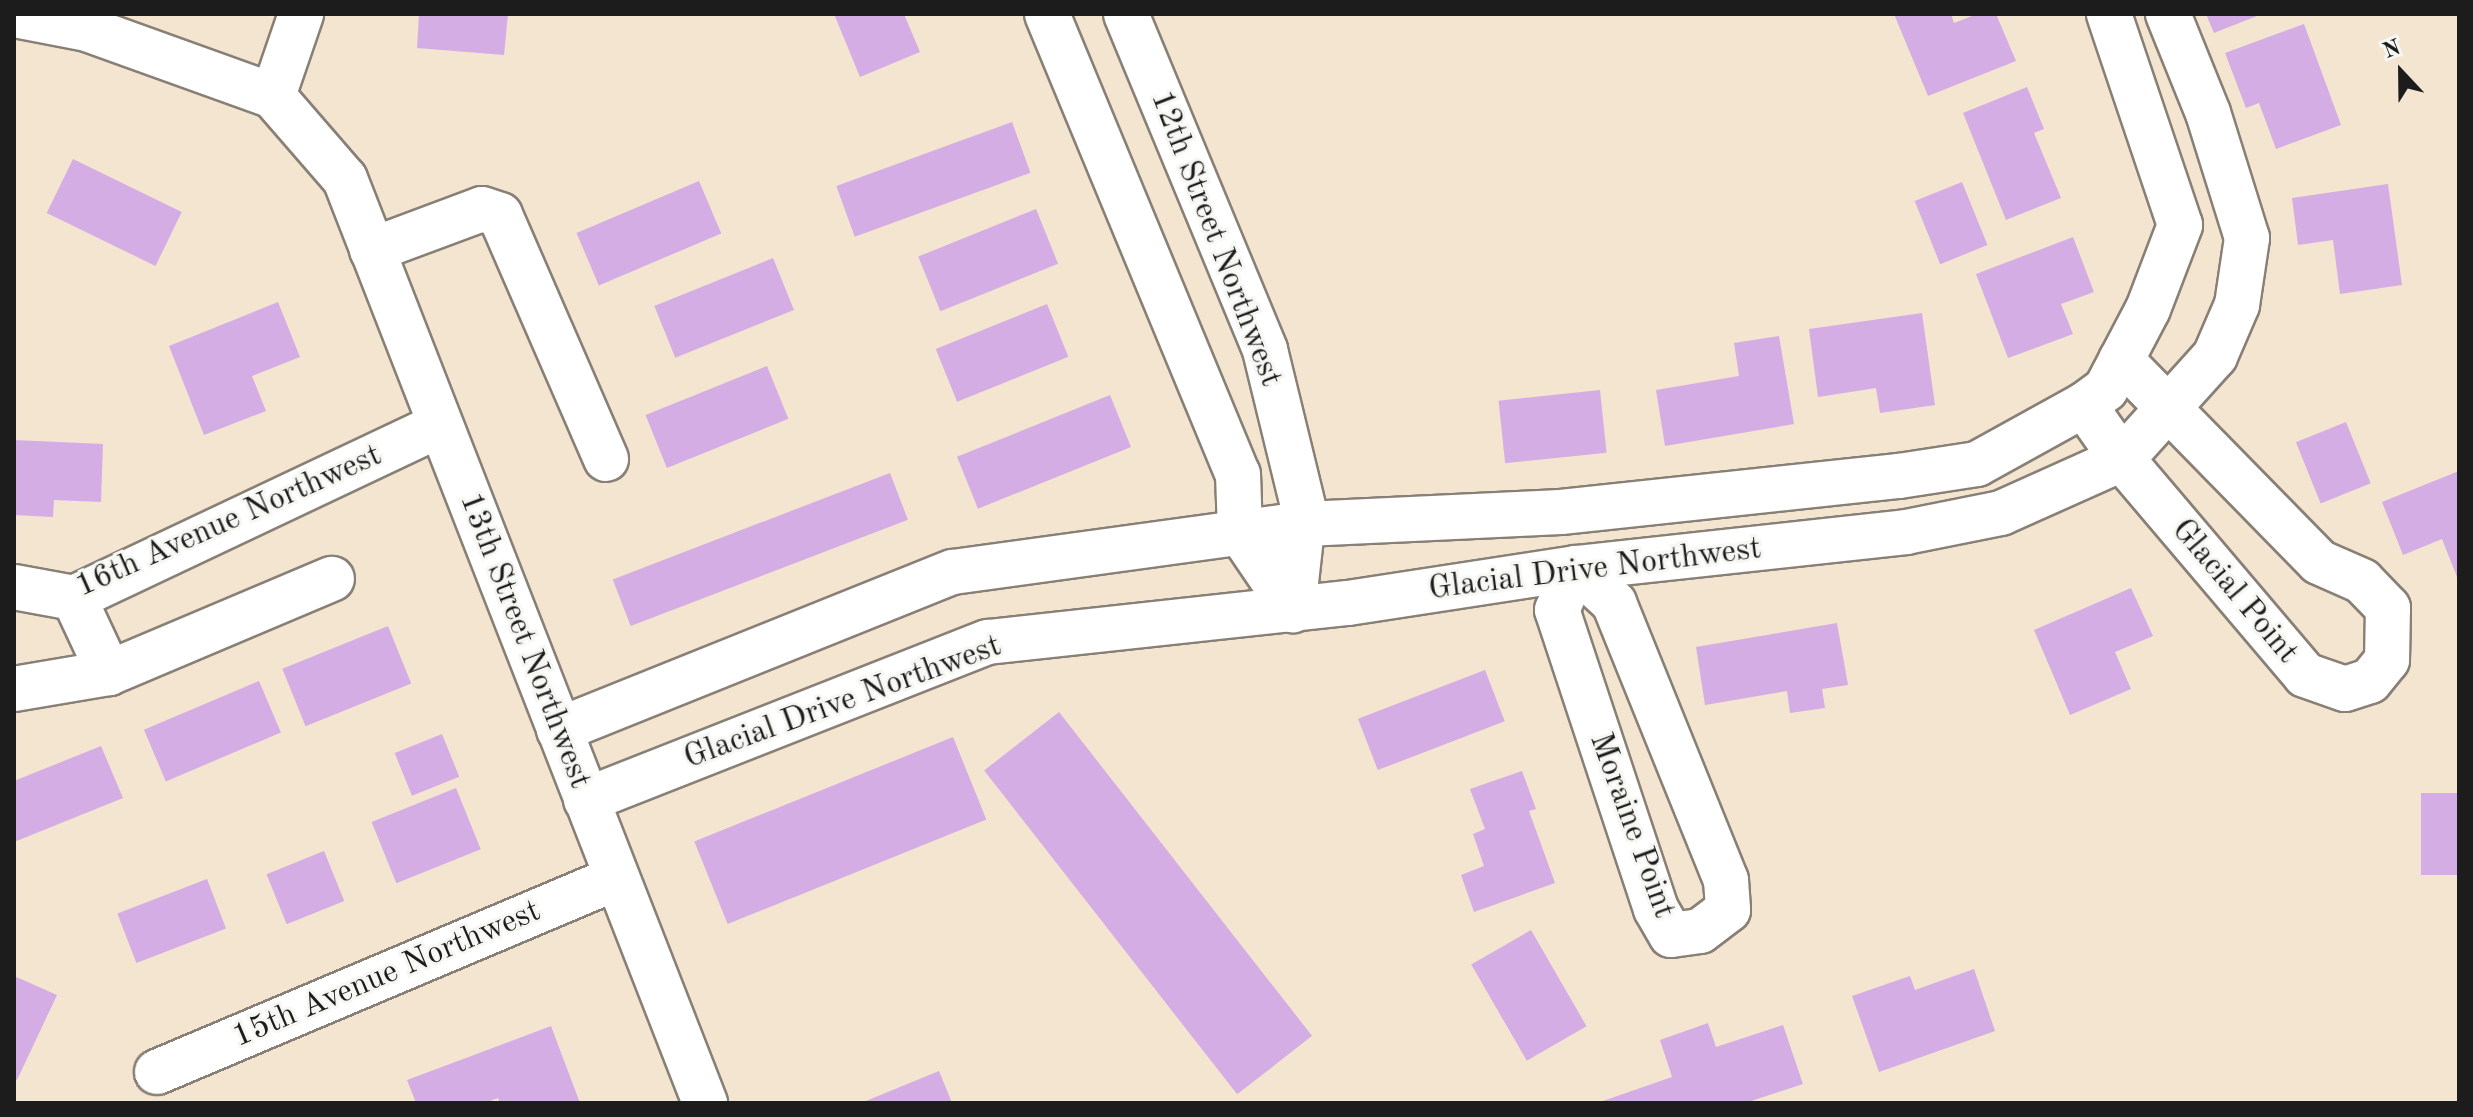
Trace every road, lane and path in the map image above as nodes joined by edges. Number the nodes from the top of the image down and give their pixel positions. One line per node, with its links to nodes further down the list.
1 (301, 14): 7 (street)
2 (1047, 14): 17 (street)
3 (1126, 14): 16 (street, 12th Street Northwest)
4 (2109, 14): 9 (street)
5 (2168, 14): 11 (street, Glacial Drive Northwest)
6 (14, 15): 7 (street)
7 (273, 96): 8 (street, 13th Street Northwest)
8 (372, 250): 12 (street, 13th Street Northwest); 13 (street)
9 (2121, 360): 10 (street); 11 (street, Glacial Point)
10 (2084, 405): 14 (street, Glacial Point); 15 (street)
11 (2168, 408): 14 (street, Glacial Drive Northwest); 14 (street, Glacial Point)
12 (440, 425): 21 (street, 16th Avenue Northwest); 25 (street, 13th Street Northwest)
13 (606, 459)
14 (2122, 459): 18 (street, Glacial Drive Northwest)
15 (1561, 512): 16 (street); 18 (street)
16 (1305, 524): 17 (street); 22 (street, 12th Street Northwest)
17 (1240, 532): 22 (street); 25 (street)
18 (1576, 568): 18 (street, Moraine Point); 22 (street, Glacial Drive Northwest)
19 (332, 579): 23 (street)
20 (14, 587): 21 (street, 16th Avenue Northwest)
21 (74, 598): 23 (street)
22 (1293, 610): 26 (street, Glacial Drive Northwest)
23 (109, 673): 24 (street)
24 (14, 689)
25 (559, 730): 26 (street, 13th Street Northwest)
26 (586, 800): 27 (street, 13th Street Northwest)
27 (616, 878): 28 (street, 15th Avenue Northwest); 29 (street, 13th Street Northwest)
28 (157, 1072)
29 (705, 1103)

